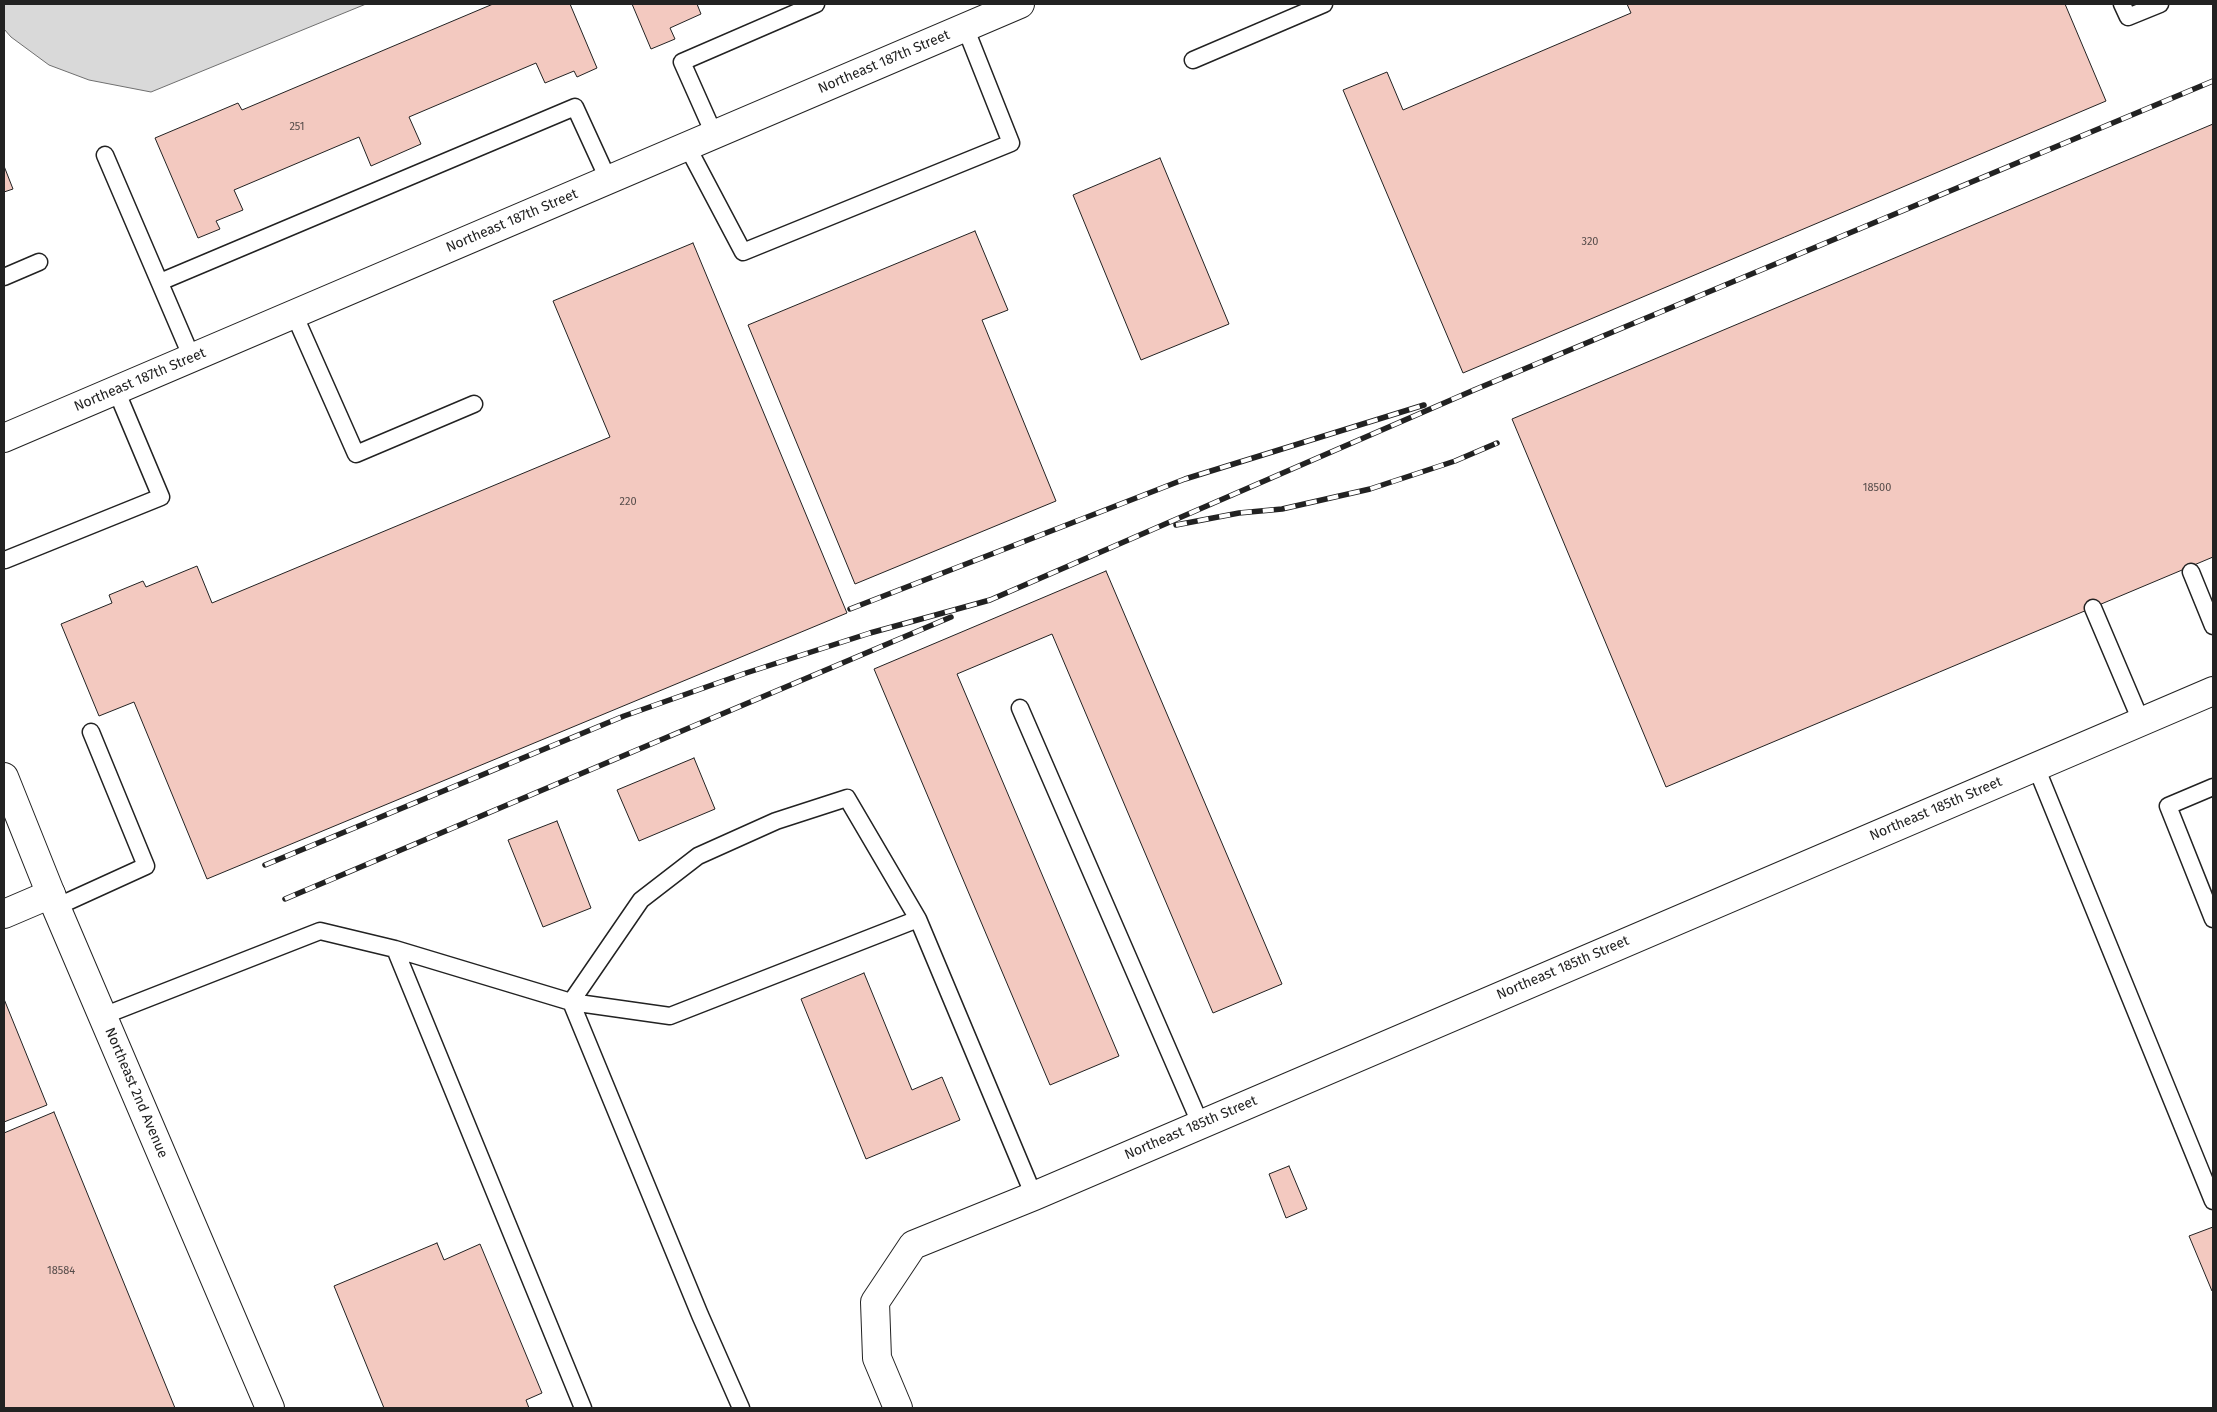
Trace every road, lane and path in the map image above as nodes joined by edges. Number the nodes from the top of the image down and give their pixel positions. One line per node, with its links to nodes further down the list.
1 (816, 4): 8 (lane)
2 (1020, 4): 6 (street, Northeast 187th Street)
3 (1324, 4): 7 (lane)
4 (2122, 4): 5 (lane)
5 (2160, 4)
6 (965, 28): 8 (street, Northeast 187th Street); 9 (lane)
7 (1192, 60)
8 (714, 134): 9 (street, Northeast 187th Street)
9 (687, 146): 11 (street, Northeast 187th Street)
10 (105, 155): 14 (lane)
11 (608, 180): 14 (lane); 15 (street, Northeast 187th Street)
12 (39, 262): 13 (lane)
13 (4, 277)
14 (160, 282): 16 (lane)
15 (294, 314): 16 (street, Northeast 187th Street); 18 (lane)
16 (192, 358): 17 (street, Northeast 187th Street)
17 (116, 390): 19 (street, Northeast 187th Street); 20 (lane)
18 (474, 404)
19 (4, 438)
20 (5, 560)
21 (2191, 572): 23 (lane)
22 (2093, 608): 26 (lane)
23 (2213, 626)
24 (2213, 691): 26 (street, Northeast 185th Street)
25 (1020, 708): 38 (lane)
26 (2141, 721): 28 (street, Northeast 185th Street)
27 (91, 732): 31 (lane)
28 (2036, 767): 38 (street, Northeast 185th Street); 40 (lane)
29 (4, 777): 31 (street, Northeast 2nd Avenue)
30 (2213, 787): 34 (lane)
31 (53, 901): 32 (street); 37 (street, Northeast 2nd Avenue)
32 (4, 914)
33 (918, 919): 36 (lane); 36 (lane); 39 (lane)
34 (2213, 919)
35 (395, 949): 36 (lane); 37 (lane); 42 (lane)
36 (572, 1002): 43 (lane)
37 (103, 1016): 41 (street, Northeast 2nd Avenue)
38 (1200, 1123): 39 (street, Northeast 185th Street)
39 (1034, 1196): 44 (street, Northeast 185th Street)
40 (2213, 1202)
41 (270, 1408)
42 (583, 1408)
43 (741, 1408)
44 (898, 1408)

